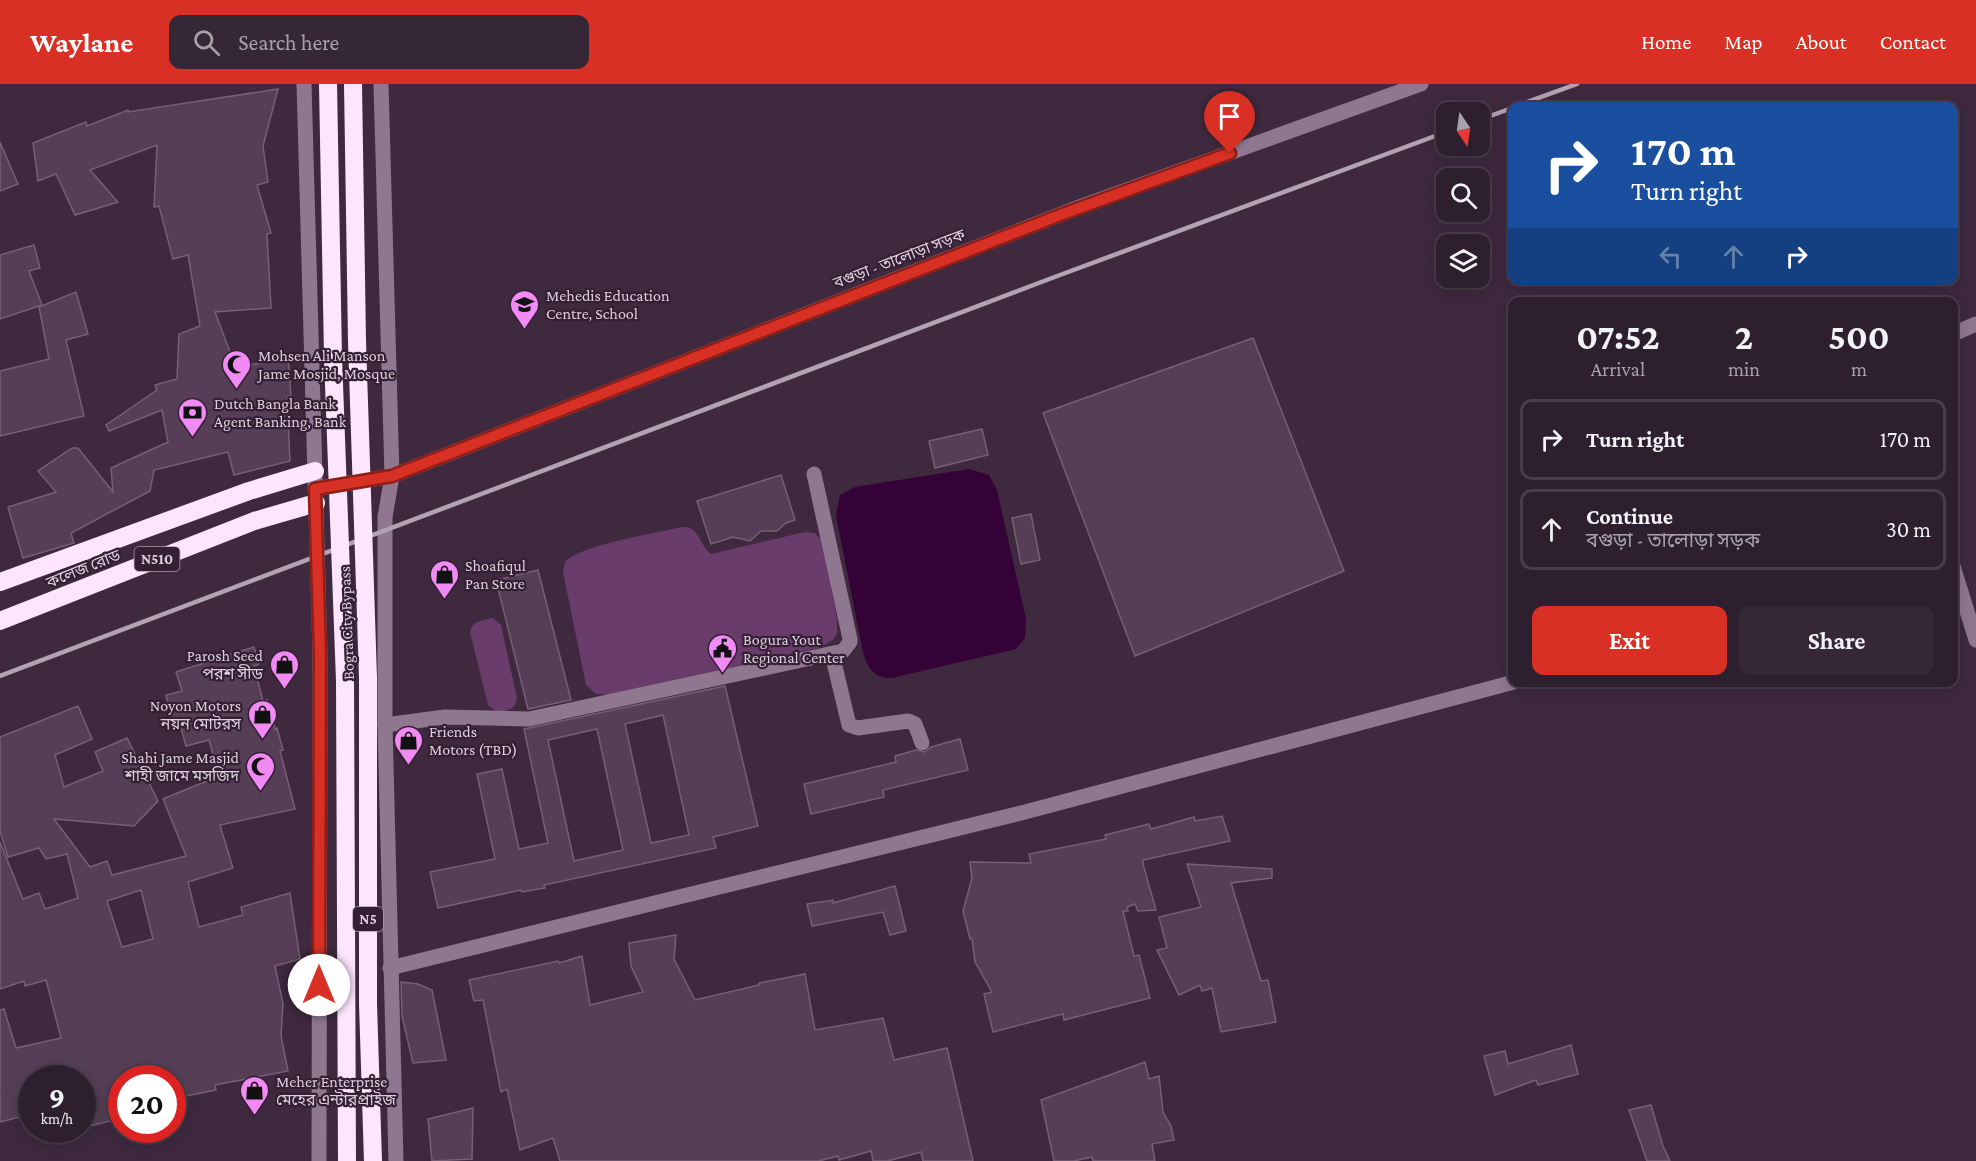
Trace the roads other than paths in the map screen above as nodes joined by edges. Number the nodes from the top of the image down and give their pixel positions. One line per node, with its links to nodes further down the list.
1 (304, 84): 10 (street)
2 (328, 84): 22 (highway, Bogra City Bypass / N5, bridge)
3 (353, 84): 23 (highway, Bogra City Bypass / N5, bridge)
4 (381, 84): 9 (street)
5 (1421, 84): 9 (street, বগুড়া - তালোড়া সড়ক)
6 (1976, 324): 7 (street)
7 (1958, 332)
8 (814, 474): 16 (street)
9 (392, 476): 10 (street, বগুড়া - তালোড়া সড়ক); 18 (street)
10 (315, 488): 12 (highway, কলেজ রোড / N510); 14 (highway, কলেজ রোড / N510); 21 (street)
11 (1958, 578): 13 (street)
12 (0, 582)
13 (1972, 612): 15 (street)
14 (0, 621)
15 (1976, 640)
16 (832, 654): 18 (street); 19 (street)
17 (1508, 684): 20 (street)
18 (385, 725): 20 (street)
19 (922, 743)
20 (390, 968): 24 (street)
21 (319, 1161)
22 (347, 1161)
23 (373, 1161)
24 (396, 1161)

